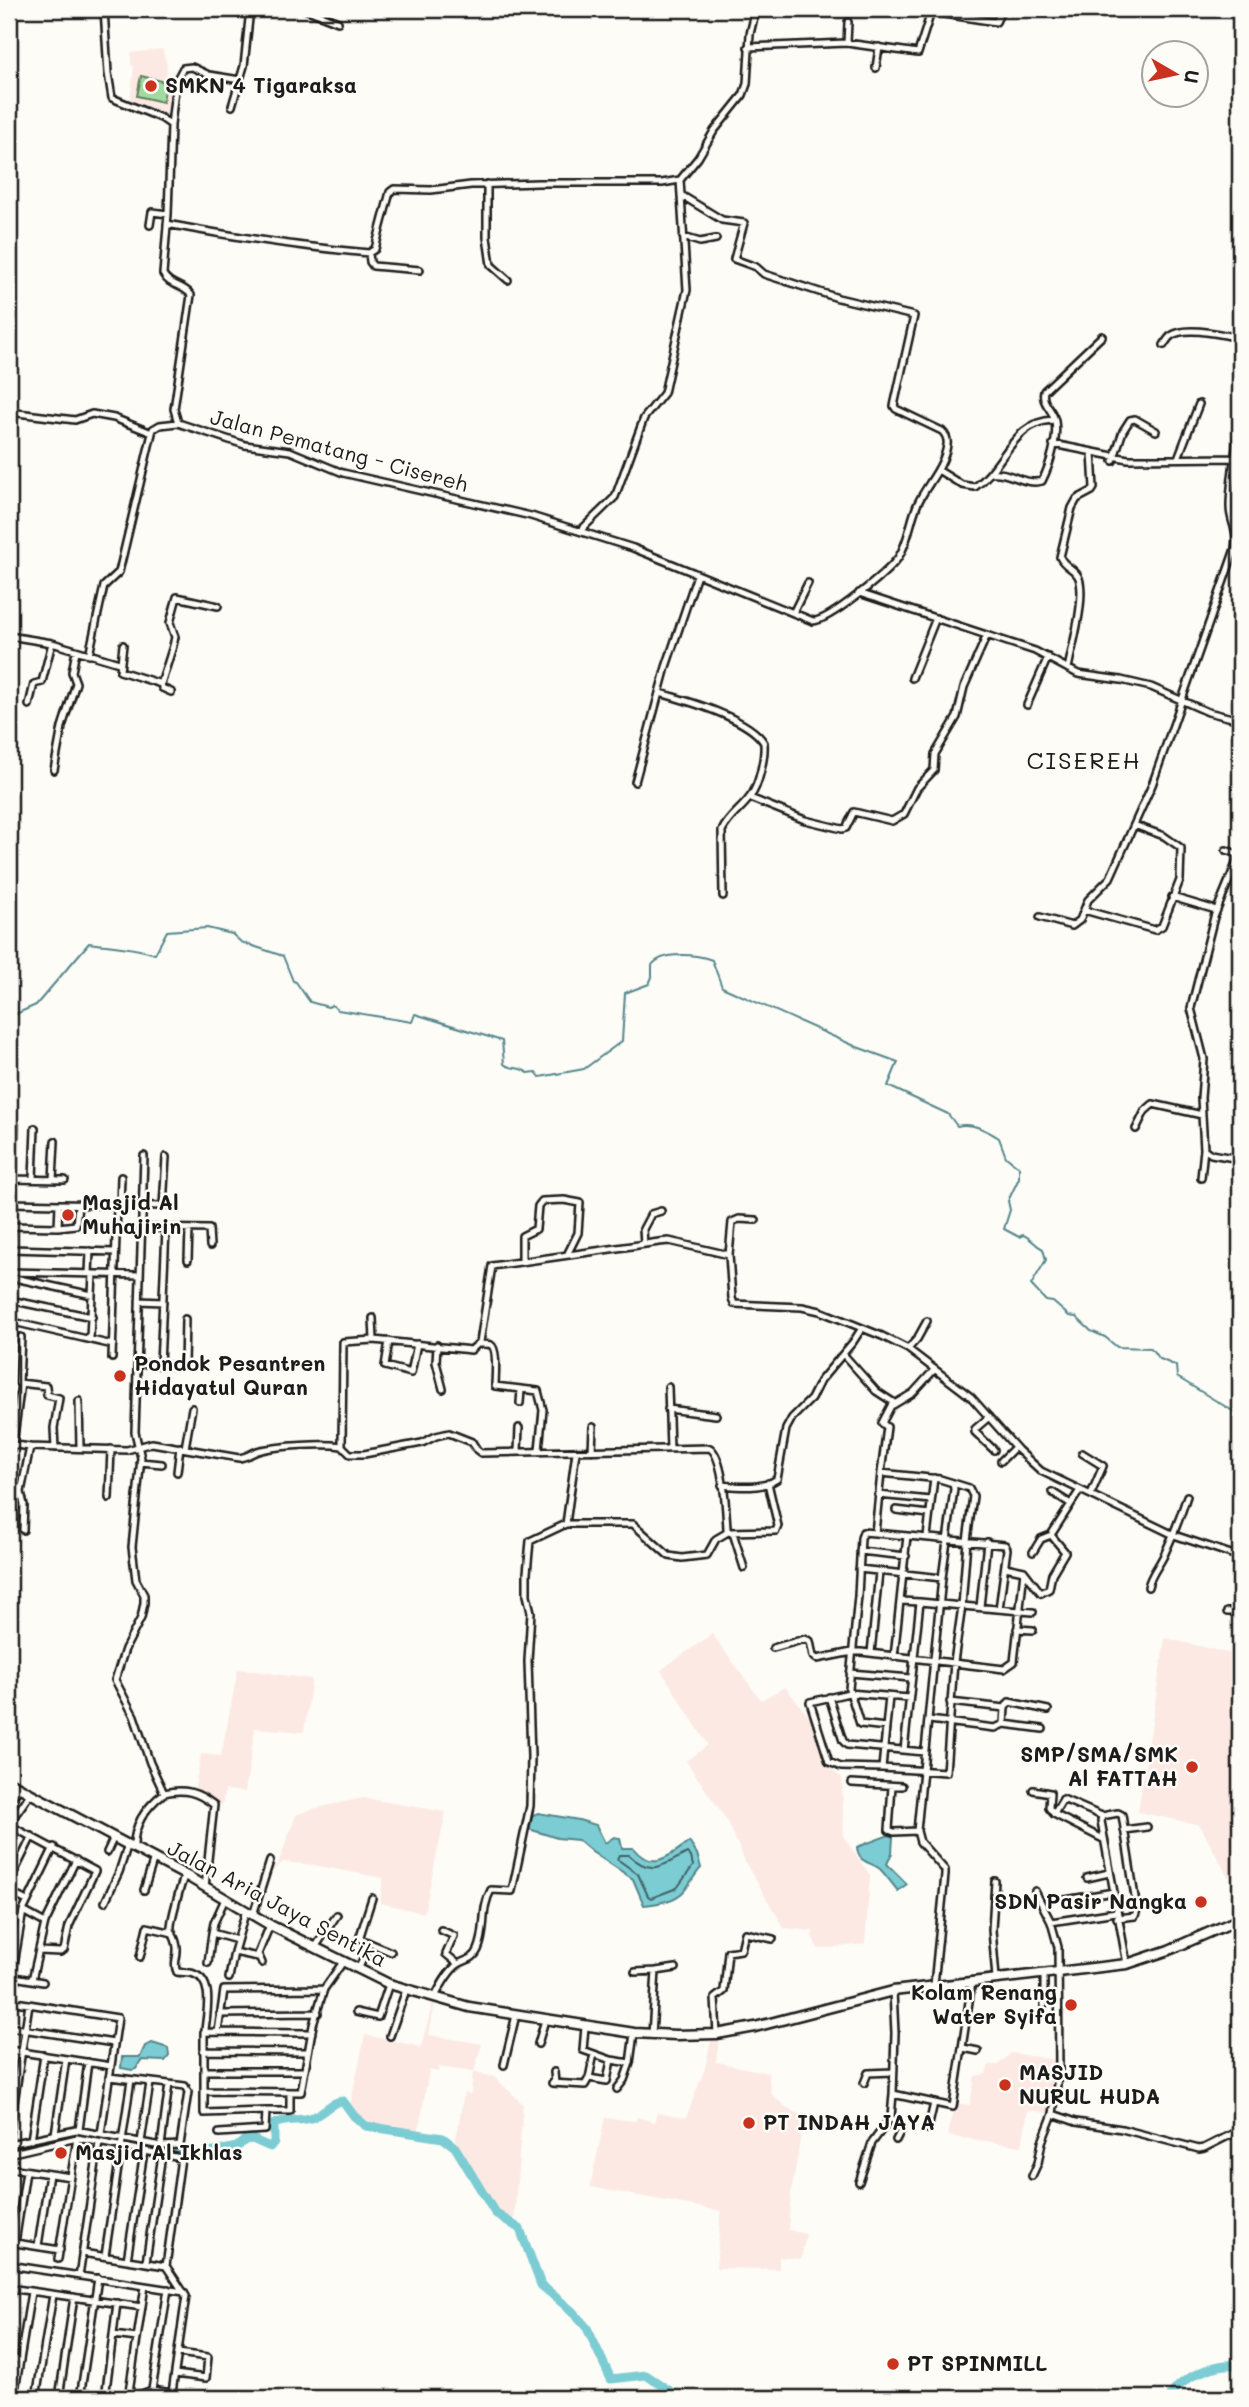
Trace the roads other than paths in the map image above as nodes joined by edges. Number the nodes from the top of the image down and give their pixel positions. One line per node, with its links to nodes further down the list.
1 (104, 9): 14 (street)
2 (250, 9): 12 (street)
3 (305, 9): 6 (street)
4 (755, 9): 9 (street)
5 (1002, 9): 10 (street)
6 (338, 22)
7 (848, 22): 8 (street)
8 (847, 43): 9 (street); 10 (street)
9 (748, 47): 15 (street)
10 (879, 47): 11 (street)
11 (876, 68)
12 (240, 80): 13 (street); 14 (street)
13 (232, 106)
14 (171, 125): 18 (street)
15 (680, 180): 16 (street); 17 (street)
16 (488, 184): 23 (street); 25 (street)
17 (681, 195): 21 (street); 41 (street)
18 (168, 215): 19 (street); 20 (street)
19 (167, 224): 23 (street); 33 (street, Jalan Pematang - Cisereh)
20 (150, 225)
21 (683, 237): 22 (street); 43 (street)
22 (716, 239)
23 (369, 253): 24 (street)
24 (420, 270)
25 (508, 279)
26 (1102, 336): 32 (street)
27 (1240, 338): 28 (street)
28 (1164, 345)
29 (1199, 404): 38 (street)
30 (9, 412): 35 (street)
31 (1240, 413): 39 (street)
32 (1055, 420): 36 (street); 42 (street)
33 (178, 423): 35 (street); 43 (street, Jalan Pematang - Cisereh)
34 (1156, 431): 40 (street)
35 (152, 433): 55 (street)
36 (1053, 444): 37 (street); 42 (street)
37 (1093, 453): 40 (street); 58 (street)
38 (1178, 458): 39 (street); 40 (street)
39 (1235, 458): 63 (street)
40 (1113, 459)
41 (938, 470): 42 (street); 46 (street)
42 (991, 473)
43 (580, 531): 44 (street, Jalan Pematang - Cisereh)
44 (697, 575): 48 (street, Jalan Pematang - Cisereh); 62 (street)
45 (808, 583): 48 (street)
46 (859, 593): 48 (street, Jalan Pematang - Cisereh); 49 (street)
47 (218, 606): 60 (street)
48 (793, 613)
49 (936, 618): 50 (street); 59 (street)
50 (987, 635): 56 (street); 69 (street)
51 (9, 636): 52 (street)
52 (52, 643): 54 (street); 64 (street)
53 (123, 645): 57 (street)
54 (76, 651): 55 (street); 67 (street)
55 (89, 654): 57 (street)
56 (1048, 657): 58 (street); 65 (street)
57 (119, 663): 60 (street)
58 (1068, 669): 63 (street)
59 (912, 678)
60 (161, 684): 61 (street)
61 (171, 692)
62 (660, 692): 68 (street); 69 (street)
63 (1182, 701): 66 (street); 70 (street)
64 (29, 705)
65 (1027, 705)
66 (1240, 720)
67 (54, 771)
68 (635, 782)
69 (750, 798): 75 (street)
70 (1134, 825): 76 (street); 77 (street)
71 (1226, 850): 72 (street)
72 (1240, 855): 74 (street)
73 (1240, 878): 74 (street)
74 (1230, 879): 78 (street)
75 (723, 896)
76 (1172, 897): 77 (street); 78 (street)
77 (1084, 910): 79 (street)
78 (1216, 910): 80 (street)
79 (1040, 917)
80 (1202, 1115): 83 (street); 85 (street)
81 (15, 1125): 91 (street)
82 (35, 1128): 92 (street)
83 (1136, 1129)
84 (55, 1140): 93 (street)
85 (1204, 1149): 88 (street); 90 (street)
86 (144, 1156): 99 (street)
87 (166, 1157): 99 (street)
88 (1240, 1159)
89 (121, 1177): 98 (street)
90 (1201, 1178)
91 (11, 1179): 92 (street); 95 (street)
92 (33, 1180): 93 (street)
93 (53, 1180): 94 (street)
94 (65, 1180)
95 (11, 1203): 96 (street); 102 (street)
96 (59, 1204): 97 (street); 103 (street)
97 (78, 1205): 98 (street); 103 (street)
98 (119, 1206): 99 (street); 111 (street)
99 (142, 1207): 104 (street)
100 (661, 1211): 107 (street)
101 (756, 1220): 113 (street)
102 (10, 1226): 103 (street); 109 (street)
103 (58, 1227)
104 (141, 1228): 105 (street); 119 (street)
105 (166, 1228): 106 (street); 123 (street)
106 (189, 1229): 108 (street); 114 (street)
107 (644, 1244): 112 (street); 113 (street)
108 (210, 1246)
109 (10, 1250): 110 (street); 116 (street)
110 (90, 1251): 111 (street); 117 (street)
111 (116, 1252): 118 (street)
112 (567, 1255): 115 (street); 115 (street)
113 (729, 1255): 130 (street)
114 (188, 1260)
115 (522, 1261): 136 (street)
116 (10, 1274): 117 (street); 120 (street); 121 (street)
117 (91, 1274): 118 (street); 120 (street)
118 (115, 1275): 119 (street); 137 (street)
119 (140, 1275): 122 (street)
120 (92, 1295): 125 (street)
121 (9, 1297): 124 (street); 125 (street)
122 (139, 1301): 123 (street); 142 (street)
123 (163, 1302): 143 (street)
124 (9, 1306)
125 (92, 1317): 132 (street)
126 (373, 1318): 133 (street)
127 (185, 1320): 143 (street)
128 (927, 1321): 139 (street)
129 (9, 1324): 132 (street)
130 (862, 1328): 139 (street); 140 (street)
131 (21, 1337): 145 (street)
132 (90, 1338): 137 (street)
133 (374, 1340): 134 (street); 161 (street)
134 (389, 1341): 135 (street); 135 (street)
135 (416, 1344): 138 (street)
136 (479, 1344): 138 (street); 148 (street)
137 (113, 1345): 141 (street)
138 (437, 1345): 147 (street)
139 (908, 1349): 144 (street)
140 (843, 1354): 153 (street); 183 (street)
141 (113, 1358)
142 (138, 1363): 143 (street); 166 (street)
143 (160, 1364)
144 (934, 1370): 153 (street); 157 (street)
145 (21, 1383): 150 (street); 165 (street)
146 (668, 1387): 155 (street)
147 (443, 1389)
148 (521, 1390): 152 (street); 170 (street)
149 (9, 1397): 150 (street)
150 (19, 1398): 160 (street)
151 (79, 1401): 163 (street)
152 (520, 1403)
153 (893, 1405): 181 (street)
154 (192, 1408): 167 (street)
155 (668, 1409): 156 (street); 169 (street)
156 (716, 1415)
157 (989, 1417): 164 (street); 171 (street)
158 (593, 1427): 173 (street)
159 (519, 1428): 172 (street)
160 (11, 1444): 162 (street); 176 (street)
161 (342, 1446): 167 (street); 172 (street)
162 (30, 1447): 165 (street); 197 (street)
163 (80, 1447): 165 (street); 168 (street)
164 (1015, 1447): 177 (street); 186 (street)
165 (55, 1448)
166 (138, 1448): 167 (street); 168 (street); 178 (street)
167 (183, 1448): 180 (street)
168 (111, 1449): 191 (street)
169 (670, 1449): 173 (street); 185 (street)
170 (539, 1450): 172 (street); 174 (street)
171 (994, 1450)
172 (518, 1451)
173 (592, 1451): 174 (street)
174 (576, 1452): 196 (street)
175 (1082, 1453): 188 (street)
176 (9, 1456)
177 (1001, 1461)
178 (140, 1462): 179 (street); 264 (street)
179 (162, 1464)
180 (177, 1472)
181 (880, 1473): 182 (street); 189 (street)
182 (934, 1478): 184 (street); 192 (street)
183 (768, 1483): 185 (street); 198 (street)
184 (953, 1483): 204 (street); 205 (street)
185 (722, 1485): 198 (street)
186 (1080, 1490): 188 (street); 193 (street)
187 (1052, 1492): 193 (street)
188 (1091, 1494): 201 (street)
189 (877, 1495): 192 (street); 199 (street)
190 (1187, 1496): 201 (street)
191 (109, 1498)
192 (931, 1500): 195 (street)
193 (1071, 1504): 200 (street)
194 (896, 1510): 195 (street)
195 (929, 1514): 203 (street)
196 (566, 1524): 198 (street); 319 (street)
197 (23, 1530)
198 (730, 1532): 212 (street)
199 (875, 1533): 202 (street); 207 (street)
200 (1051, 1535): 208 (street); 214 (street)
201 (1174, 1535): 210 (street); 218 (street)
202 (907, 1536): 203 (street); 209 (street)
203 (927, 1537): 204 (street)
204 (947, 1539): 205 (street); 217 (street)
205 (967, 1541): 206 (street); 222 (street)
206 (987, 1542): 211 (street); 223 (street)
207 (860, 1551): 209 (street); 213 (street)
208 (1033, 1552)
209 (905, 1556): 216 (street)
210 (1240, 1557)
211 (1004, 1567): 214 (street); 224 (street)
212 (744, 1568)
213 (859, 1569): 215 (street); 232 (street)
214 (1024, 1571): 225 (street)
215 (879, 1572): 216 (street); 233 (street)
216 (903, 1575): 217 (street); 219 (street)
217 (942, 1577): 221 (street)
218 (1148, 1587)
219 (901, 1601): 220 (street); 234 (street)
220 (920, 1602): 221 (street); 235 (street)
221 (940, 1603): 222 (street); 236 (street)
222 (962, 1605): 223 (street); 237 (street)
223 (979, 1607): 224 (street)
224 (999, 1609): 225 (street)
225 (1019, 1609): 226 (street); 229 (street)
226 (1033, 1612)
227 (1227, 1612): 228 (street)
228 (1240, 1612)
229 (1017, 1629): 230 (street); 237 (street)
230 (1033, 1630)
231 (773, 1648): 232 (street)
232 (852, 1652): 233 (street); 238 (street)
233 (872, 1653): 234 (street)
234 (894, 1657): 235 (street)
235 (913, 1659): 236 (street); 239 (street)
236 (933, 1661): 237 (street); 247 (street)
237 (954, 1662): 244 (street)
238 (850, 1673): 239 (street); 240 (street)
239 (911, 1678): 243 (street)
240 (849, 1693): 241 (street); 242 (street); 250 (street)
241 (829, 1697): 252 (street); 255 (street)
242 (889, 1697): 243 (street); 250 (street)
243 (909, 1698): 253 (street)
244 (950, 1702): 245 (street); 248 (street)
245 (1005, 1708): 246 (street); 249 (street)
246 (1048, 1710)
247 (929, 1720): 248 (street); 254 (street)
248 (949, 1723): 249 (street); 256 (street)
249 (1004, 1724): 251 (street)
250 (886, 1727): 252 (street)
251 (1043, 1729)
252 (883, 1748): 253 (street); 255 (street)
253 (904, 1750): 254 (street)
254 (924, 1752): 256 (street)
255 (882, 1768): 256 (street)
256 (923, 1771): 271 (street)
257 (9, 1782): 261 (street, Jalan Aria Jaya Sentika)
258 (852, 1783): 259 (street)
259 (892, 1786): 260 (street); 271 (street)
260 (902, 1786)
261 (21, 1788): 263 (street, Jalan Aria Jaya Sentika); 265 (street)
262 (1033, 1790): 266 (street)
263 (30, 1793): 268 (street); 273 (street, Jalan Aria Jaya Sentika)
264 (164, 1793): 275 (street); 286 (street)
265 (9, 1799)
266 (1054, 1814): 267 (street); 274 (street)
267 (1102, 1816): 270 (street); 274 (street)
268 (9, 1825): 272 (street)
269 (1147, 1827): 270 (street)
270 (1124, 1830): 299 (street)
271 (916, 1831): 334 (street)
272 (32, 1836): 276 (street); 285 (street)
273 (114, 1838): 275 (street, Jalan Aria Jaya Sentika); 277 (street)
274 (1103, 1839): 281 (street)
275 (131, 1846): 278 (street, Jalan Aria Jaya Sentika); 295 (street)
276 (54, 1847): 279 (street); 294 (street)
277 (107, 1852)
278 (154, 1858): 282 (street, Jalan Aria Jaya Sentika); 287 (street)
279 (76, 1860): 304 (street); 313 (street)
280 (270, 1861): 297 (street)
281 (1109, 1873): 283 (street); 290 (street)
282 (185, 1875): 286 (street, Jalan Aria Jaya Sentika); 307 (street)
283 (1087, 1878)
284 (995, 1881): 329 (street)
285 (9, 1883)
286 (205, 1887): 292 (street, Jalan Aria Jaya Sentika)
287 (144, 1890)
288 (1035, 1891): 303 (street)
289 (9, 1892): 294 (street)
290 (1114, 1892): 293 (street); 299 (street)
291 (372, 1898): 311 (street)
292 (225, 1899): 297 (street, Jalan Aria Jaya Sentika); 308 (street)
293 (1065, 1900)
294 (27, 1901): 296 (street)
295 (105, 1902)
296 (23, 1911): 302 (street); 304 (street)
297 (249, 1913): 305 (street, Jalan Aria Jaya Sentika); 310 (street)
298 (337, 1915): 312 (street)
299 (1117, 1915): 303 (street); 320 (street)
300 (9, 1918): 302 (street)
301 (1240, 1919): 320 (street, Jalan Aria Jaya Sentika)
302 (21, 1920): 327 (street)
303 (1051, 1922): 325 (street)
304 (45, 1923): 313 (street)
305 (270, 1925): 312 (street, Jalan Aria Jaya Sentika); 314 (street)
306 (441, 1930): 319 (street)
307 (173, 1933): 316 (street); 350 (street)
308 (212, 1933): 310 (street); 318 (street)
309 (773, 1939): 354 (street)
310 (237, 1940): 314 (street)
311 (370, 1943): 315 (street); 322 (street)
312 (316, 1946): 317 (street, Jalan Aria Jaya Sentika)
313 (39, 1951): 330 (street)
314 (234, 1952): 328 (street)
315 (391, 1952)
316 (140, 1957)
317 (343, 1962): 322 (street, Jalan Aria Jaya Sentika); 335 (street)
318 (208, 1963)
319 (457, 1964): 338 (street)
320 (1127, 1964): 325 (street, Jalan Aria Jaya Sentika)
321 (676, 1968): 323 (street)
322 (358, 1970): 333 (street, Jalan Aria Jaya Sentika)
323 (656, 1971): 324 (street); 355 (street)
324 (635, 1972)
325 (1058, 1972): 326 (street, Jalan Aria Jaya Sentika); 389 (street)
326 (1044, 1974): 329 (street, Jalan Aria Jaya Sentika); 341 (street)
327 (10, 1976): 330 (street)
328 (229, 1978)
329 (996, 1978): 331 (street, Jalan Aria Jaya Sentika)
330 (32, 1980): 332 (street)
331 (972, 1980): 334 (street, Jalan Aria Jaya Sentika); 359 (street)
332 (43, 1982)
333 (389, 1984): 336 (street, Jalan Aria Jaya Sentika); 343 (street)
334 (934, 1985): 337 (street, Jalan Aria Jaya Sentika)
335 (324, 1989): 342 (street); 344 (street)
336 (407, 1990): 338 (street, Jalan Aria Jaya Sentika); 356 (street)
337 (893, 1991): 354 (street, Jalan Aria Jaya Sentika); 376 (street)
338 (435, 1997): 345 (street, Jalan Aria Jaya Sentika)
339 (9, 2001): 340 (street)
340 (29, 2004): 349 (street); 357 (street)
341 (1044, 2005)
342 (318, 2012): 344 (street); 352 (street)
343 (356, 2012)
344 (220, 2014): 351 (street)
345 (516, 2015): 346 (street, Jalan Aria Jaya Sentika); 371 (street)
346 (545, 2020): 348 (street, Jalan Aria Jaya Sentika); 358 (street)
347 (9, 2027): 349 (street)
348 (585, 2027): 353 (street, Jalan Aria Jaya Sentika); 365 (street)
349 (25, 2029): 357 (street); 363 (street)
350 (205, 2031): 351 (street); 361 (street)
351 (218, 2032): 352 (street)
352 (312, 2033): 364 (street)
353 (634, 2033): 355 (street, Jalan Aria Jaya Sentika); 370 (street)
354 (717, 2034): 355 (street, Jalan Aria Jaya Sentika)
355 (652, 2035)
356 (390, 2036)
357 (114, 2043): 372 (street)
358 (538, 2044)
359 (963, 2048): 362 (street); 387 (street)
360 (9, 2050): 363 (street)
361 (204, 2051): 364 (street); 373 (street)
362 (978, 2051)
363 (22, 2052): 366 (street); 397 (street)
364 (308, 2052): 374 (street)
365 (594, 2054): 368 (street); 378 (street)
366 (44, 2055): 367 (street); 399 (street)
367 (66, 2059): 369 (street); 395 (street)
368 (611, 2060): 370 (street); 378 (street)
369 (88, 2062): 372 (street); 392 (street)
370 (630, 2063): 383 (street)
371 (504, 2065)
372 (111, 2066): 377 (street)
373 (204, 2071): 374 (street); 384 (street)
374 (304, 2071): 385 (street)
375 (554, 2072): 378 (street)
376 (893, 2072): 381 (street); 386 (street)
377 (110, 2077): 379 (street); 396 (street)
378 (589, 2078)
379 (131, 2080): 380 (street); 403 (street)
380 (150, 2083): 382 (street); 401 (street)
381 (864, 2083)
382 (169, 2084): 405 (street); 405 (street)
383 (617, 2089)
384 (204, 2091): 385 (street); 388 (street)
385 (290, 2092): 388 (street)
386 (893, 2094): 387 (street); 390 (street)
387 (934, 2103): 391 (street)
388 (266, 2111): 394 (street)
389 (1053, 2114): 393 (street); 412 (street)
390 (891, 2117): 400 (street); 414 (street)
391 (928, 2129)
392 (79, 2130): 395 (street); 396 (street)
393 (1240, 2130)
394 (219, 2133)
395 (55, 2134): 399 (street)
396 (101, 2134): 403 (street)
397 (9, 2136)
398 (77, 2138): 402 (street); 407 (street); 413 (street)
399 (31, 2140): 404 (street)
400 (896, 2140)
401 (141, 2142): 403 (street); 405 (street)
402 (99, 2143): 403 (street); 418 (street)
403 (121, 2143): 406 (street); 419 (street)
404 (9, 2144)
405 (160, 2146)
406 (144, 2152): 408 (street); 421 (street)
407 (9, 2154)
408 (162, 2155): 422 (street); 424 (street)
409 (9, 2168): 410 (street)
410 (26, 2171): 411 (street); 415 (street)
411 (49, 2174): 413 (street); 416 (street)
412 (1032, 2176)
413 (71, 2177): 417 (street)
414 (859, 2182)
415 (12, 2243): 416 (street)
416 (38, 2246): 417 (street)
417 (60, 2250): 420 (street)
418 (82, 2253): 419 (street); 425 (street)
419 (105, 2256): 421 (street)
420 (58, 2259)
421 (127, 2260): 422 (street)
422 (146, 2262): 424 (street)
423 (9, 2265): 425 (street)
424 (166, 2266): 431 (street)
425 (79, 2276): 426 (street)
426 (98, 2278): 427 (street); 434 (street)
427 (145, 2286): 429 (street); 436 (street)
428 (9, 2288): 430 (street)
429 (168, 2289): 431 (street); 443 (street)
430 (31, 2292): 432 (street); 441 (street)
431 (184, 2292): 439 (street)
432 (53, 2295): 433 (street); 445 (street)
433 (74, 2297): 434 (street); 446 (street)
434 (95, 2300): 435 (street); 447 (street)
435 (117, 2303): 436 (street); 437 (street)
436 (142, 2307): 438 (street)
437 (113, 2335): 438 (street); 448 (street)
438 (137, 2338): 449 (street)
439 (178, 2353): 442 (street); 442 (street)
440 (9, 2358): 441 (street)
441 (20, 2360): 444 (street)
442 (175, 2374): 443 (street)
443 (152, 2390): 449 (street)
444 (16, 2398)
445 (36, 2398)
446 (59, 2398)
447 (80, 2398)
448 (105, 2398)
449 (130, 2398)

